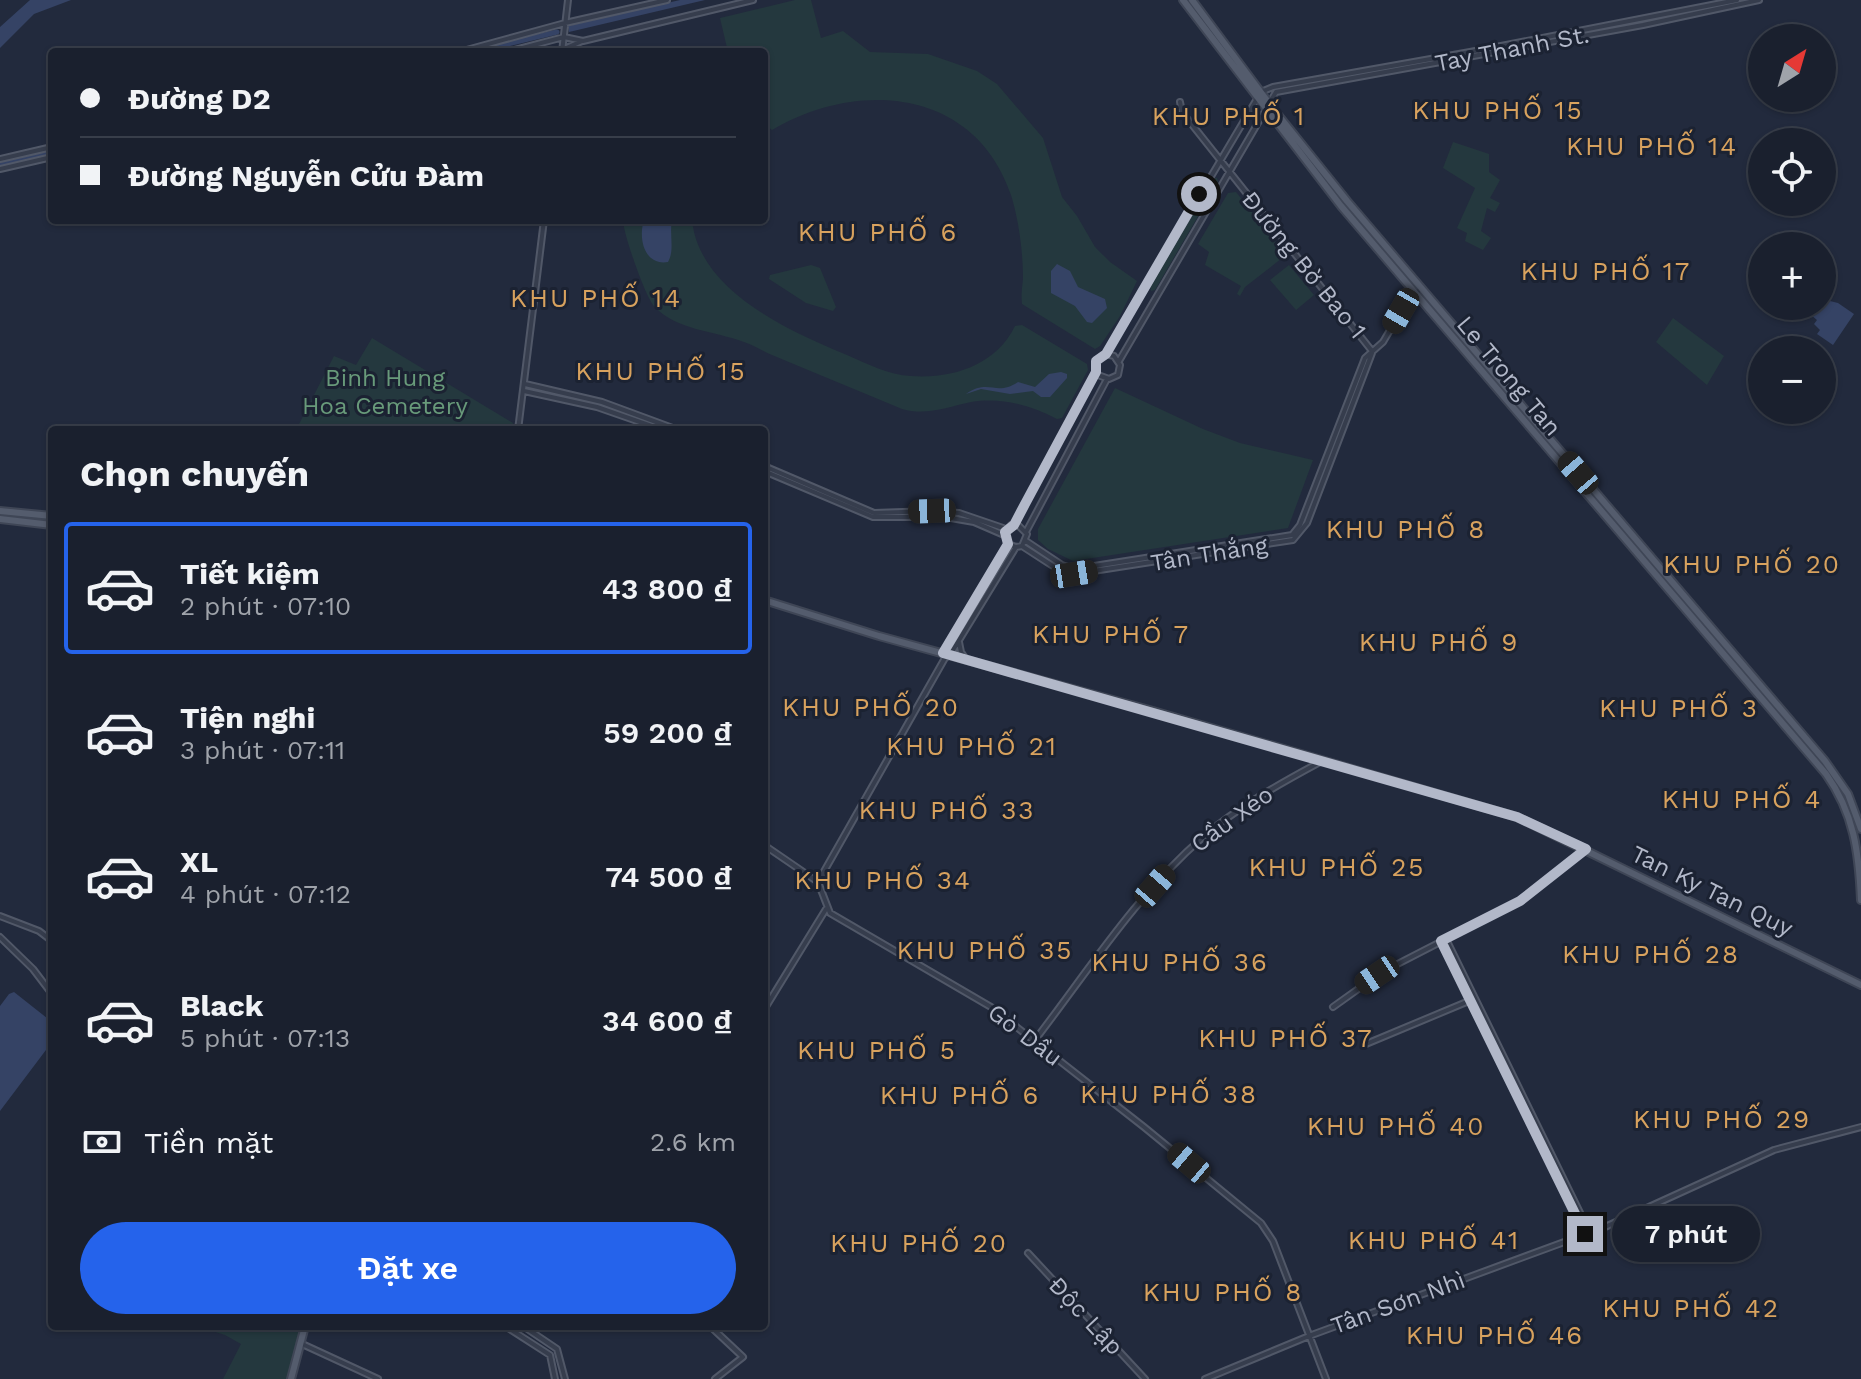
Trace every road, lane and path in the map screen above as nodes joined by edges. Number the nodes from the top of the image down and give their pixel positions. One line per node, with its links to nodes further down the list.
1 (568, 0): 10 (street)
2 (667, 0): 10 (street)
3 (753, 0): 7 (street)
4 (1183, 0): 8 (main road, Le Trong Tan)
5 (1737, 0): 9 (street, Tay Thanh St.)
6 (1759, 0): 9 (street, Tay Thanh St.)
7 (737, 2): 11 (street)
8 (1192, 4): 16 (main road, Le Trong Tan)
9 (1672, 16): 16 (street, Tay Thanh St.); 18 (street, Tay Thanh St.)
10 (564, 30): 11 (street); 12 (street); 13 (street); 14 (street)
11 (583, 41): 15 (street)
12 (478, 48)
13 (517, 48)
14 (562, 48)
15 (568, 48)
16 (1259, 95): 18 (main road, Le Trong Tan); 22 (street)
17 (1180, 102): 22 (street, Đường Bờ Bao 1)
18 (1267, 106): 24 (street); 26 (main road, Le Trong Tan)
19 (48, 148): 21 (street)
20 (48, 158): 23 (street)
21 (0, 159)
22 (1220, 160): 24 (street, Đường Bờ Bao 1); 28 (street)
23 (0, 169)
24 (1230, 172): 27 (street, Đường Bờ Bao 1); 29 (street)
25 (544, 224): 32 (street)
26 (1418, 291): 27 (street, Tân Thắng); 54 (main road, Le Trong Tan); 58 (main road, Le Trong Tan)
27 (1372, 351): 46 (street, Tân Thắng)
28 (1106, 354): 29 (street); 30 (street)
29 (1119, 361): 31 (street)
30 (1096, 372): 31 (street); 42 (street)
31 (1107, 379): 44 (street)
32 (525, 384): 33 (street); 36 (street)
33 (524, 391): 34 (street); 35 (street)
34 (519, 426)
35 (652, 426)
36 (667, 426)
37 (768, 471): 43 (street)
38 (0, 511): 39 (main road)
39 (48, 516)
40 (0, 519): 41 (main road)
41 (48, 525)
42 (1014, 525): 43 (street); 44 (street)
43 (1005, 532): 45 (street)
44 (1026, 532): 46 (street)
45 (1008, 544): 46 (street); 49 (street)
46 (1021, 545): 48 (street)
47 (768, 601): 50 (main road, Tan Ky Tan Quy)
48 (959, 640): 51 (street); 52 (street)
49 (948, 644): 50 (street); 51 (street)
50 (932, 650): 51 (main road, Tan Ky Tan Quy)
51 (946, 655): 52 (main road, Tan Ky Tan Quy); 57 (street)
52 (965, 658): 53 (main road, Tan Ky Tan Quy)
53 (1322, 761): 56 (main road, Tan Ky Tan Quy); 69 (street, Cầu Xéo)
54 (1861, 829)
55 (768, 848): 57 (street)
56 (1586, 849): 63 (street); 64 (main road, Tan Ky Tan Quy)
57 (818, 882): 59 (street)
58 (1861, 900)
59 (826, 909): 67 (street); 69 (street, Gò Dầu)
60 (0, 916): 62 (street)
61 (0, 937): 65 (street)
62 (48, 938)
63 (1443, 940): 66 (street); 68 (street)
64 (1861, 985)
65 (48, 989)
66 (1473, 1000): 70 (street); 72 (street)
67 (768, 1003)
68 (1333, 1007)
69 (1035, 1041): 78 (street, Gò Dầu)
70 (1366, 1044)
71 (1861, 1127): 72 (street, Tân Sơn Nhì)
72 (1588, 1233): 78 (street, Tân Sơn Nhì)
73 (1028, 1253): 85 (street, Độc Lập)
74 (304, 1330): 79 (main road)
75 (511, 1330): 82 (street)
76 (529, 1330): 83 (street)
77 (714, 1330): 84 (street)
78 (1309, 1336): 86 (street, Tân Sơn Nhì); 87 (street, Gò Dầu)
79 (300, 1343): 80 (main road); 81 (street)
80 (291, 1379)
81 (378, 1379)
82 (555, 1379)
83 (565, 1379)
84 (715, 1379)
85 (1145, 1379)
86 (1205, 1379)
87 (1326, 1379)

